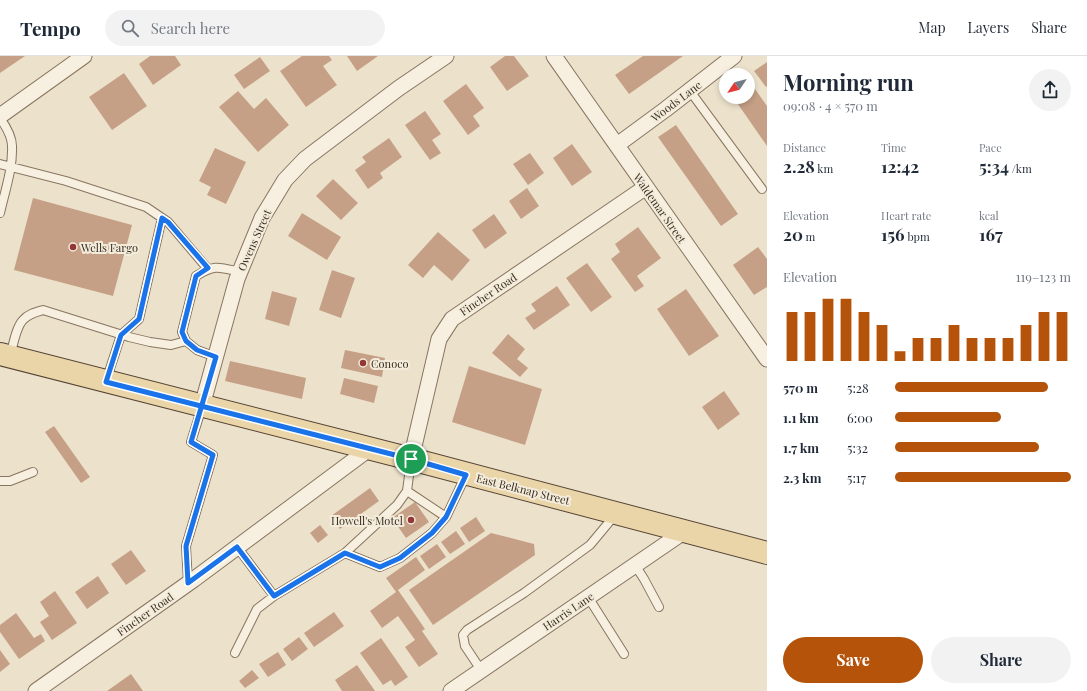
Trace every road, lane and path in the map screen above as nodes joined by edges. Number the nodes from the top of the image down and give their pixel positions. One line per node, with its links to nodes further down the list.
1 (84, 56): 6 (street)
2 (446, 56): 15 (street, Owens Street)
3 (554, 56): 7 (street, Waldemar Street)
4 (734, 56): 5 (street, Woods Lane)
5 (690, 91): 7 (street, Woods Lane); 11 (lane)
6 (0, 117): 9 (lane)
7 (617, 145): 10 (street, Waldemar Street)
8 (0, 164): 9 (lane)
9 (10, 167): 12 (lane); 13 (lane)
10 (646, 187): 18 (street, Waldemar Street); 24 (street, Fincher Road)
11 (762, 189)
12 (0, 213)
13 (162, 218): 14 (lane); 16 (lane)
14 (208, 268): 15 (lane); 17 (lane)
15 (240, 272): 20 (street, Owens Street)
16 (121, 335): 17 (lane); 19 (lane); 21 (lane)
17 (186, 341): 20 (lane)
18 (765, 353)
19 (5, 355): 21 (main road, East Belknap Street)
20 (216, 357): 22 (street, Owens Street)
21 (106, 382): 22 (main road, East Belknap Street)
22 (202, 406): 23 (main road, East Belknap Street); 36 (lane)
23 (369, 449): 24 (main road, East Belknap Street); 32 (street, Fincher Road)
24 (411, 459): 26 (main road, East Belknap Street); 28 (lane)
25 (33, 472): 27 (lane)
26 (466, 475): 29 (main road, East Belknap Street); 30 (lane)
27 (0, 481)
28 (407, 491): 30 (lane); 33 (lane)
29 (616, 513): 31 (main road, East Belknap Street); 42 (lane)
30 (446, 517): 33 (lane)
31 (685, 531): 34 (main road, East Belknap Street); 35 (street, Harris Lane)
32 (237, 547): 36 (street, Fincher Road); 37 (lane)
33 (345, 553): 37 (lane)
34 (767, 553)
35 (635, 565): 38 (street, Harris Lane); 39 (lane)
36 (188, 583): 43 (street, Fincher Road)
37 (274, 596): 40 (lane)
38 (588, 597): 41 (lane); 42 (street, Harris Lane)
39 (659, 607)
40 (235, 653)
41 (624, 654)
42 (481, 670): 44 (street, Harris Lane)
43 (36, 691)
44 (451, 691)

